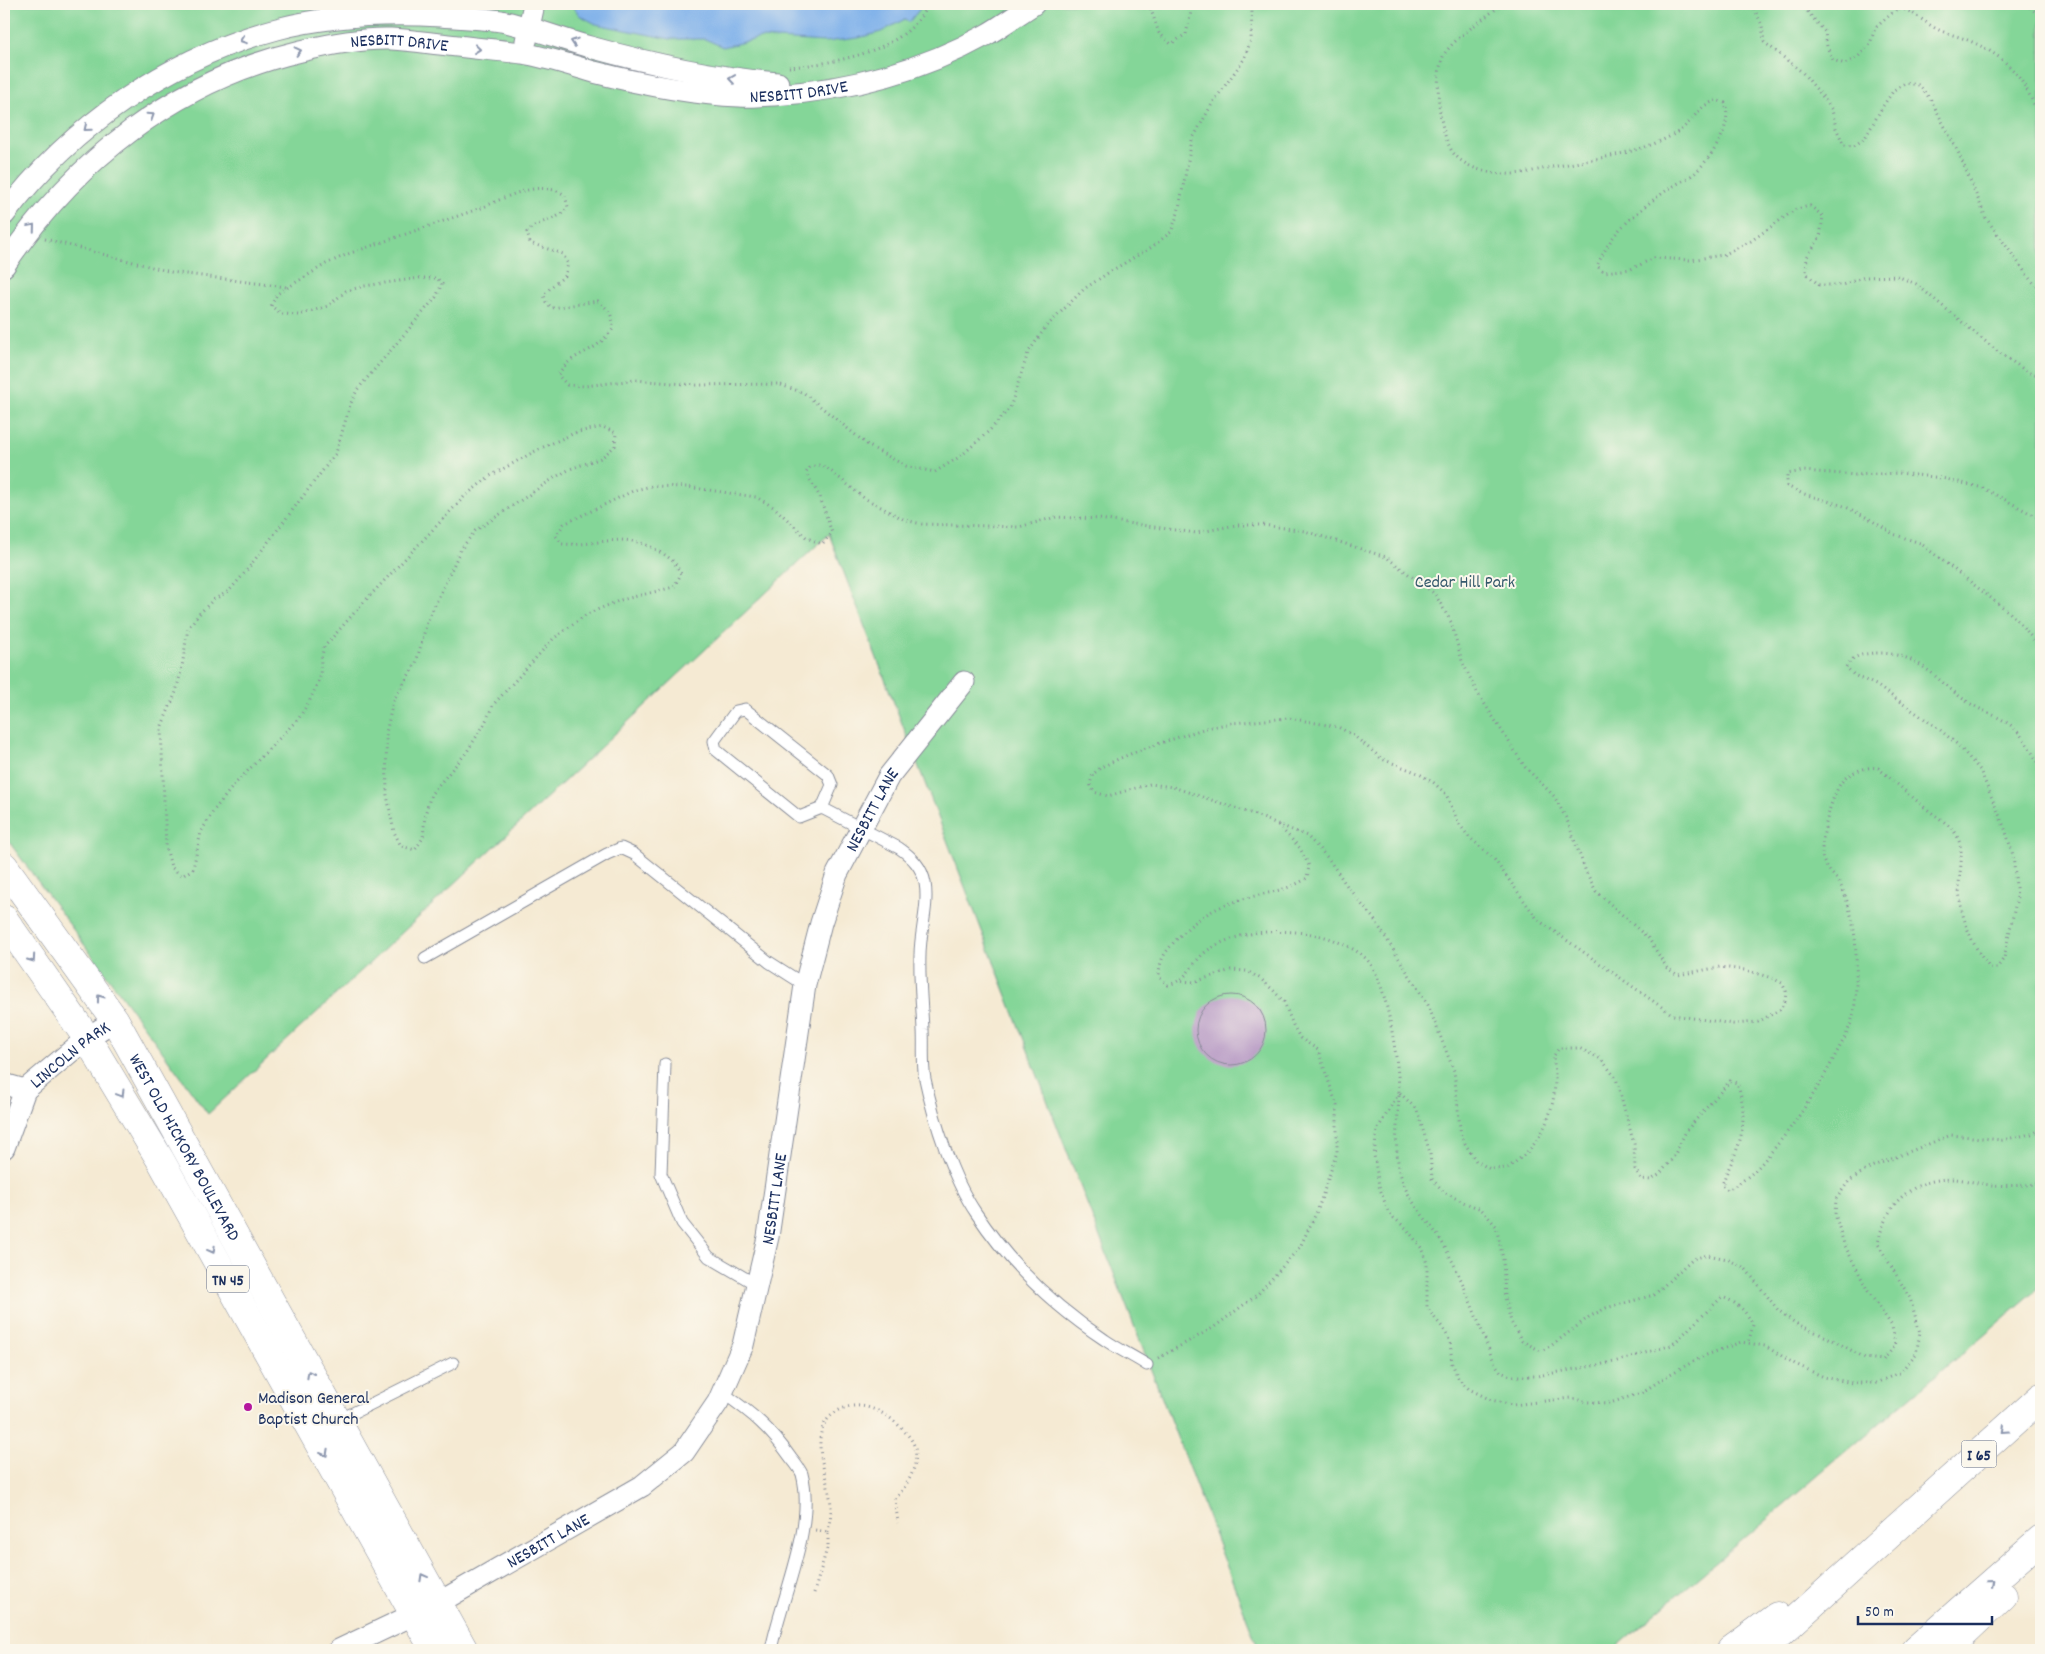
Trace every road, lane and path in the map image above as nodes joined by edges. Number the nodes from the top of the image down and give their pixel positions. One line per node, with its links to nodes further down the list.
1 (534, 4): 12 (street)
2 (926, 4): 14 (path)
3 (1034, 4): 15 (street, NESBITT DRIVE)
4 (1149, 4): 5 (path)
5 (1193, 4)
6 (1258, 4): 20 (path)
7 (1502, 4): 22 (path)
8 (1752, 4): 21 (path)
9 (1801, 4): 16 (path)
10 (2026, 4): 11 (path)
11 (2041, 17)
12 (529, 27): 13 (street); 15 (street, NESBITT DRIVE, one-way to 12); 17 (street, NESBITT DRIVE, one-way to 17)
13 (523, 54): 15 (street, NESBITT DRIVE); 18 (street, NESBITT DRIVE, one-way to 13)
14 (786, 67)
15 (868, 80)
16 (2041, 126)
17 (4, 215)
18 (26, 234): 19 (street, NESBITT DRIVE); 20 (path)
19 (4, 266)
20 (287, 288): 28 (path)
21 (2041, 291)
22 (2041, 375)
23 (2041, 519): 24 (path)
24 (2041, 650)
25 (964, 682): 29 (street, NESBITT LANE)
26 (2041, 770): 28 (path)
27 (822, 808): 27 (lane); 29 (lane)
28 (1276, 822): 33 (path)
29 (860, 828): 34 (street, NESBITT LANE); 49 (lane)
30 (4, 866): 35 (main road, WEST OLD HICKORY BOULEVARD / TN 45, one-way to 30)
31 (4, 919): 36 (main road, WEST OLD HICKORY BOULEVARD / TN 45, one-way to 36)
32 (425, 958): 34 (lane)
33 (1180, 981): 40 (path); 49 (path)
34 (805, 985): 46 (street, NESBITT LANE)
35 (115, 1020): 36 (street, LINCOLN PARK); 43 (main road, WEST OLD HICKORY BOULEVARD / TN 45)
36 (87, 1038): 39 (street, LINCOLN PARK); 43 (main road, WEST OLD HICKORY BOULEVARD / TN 45, one-way to 43)
37 (665, 1064): 46 (lane)
38 (4, 1084): 39 (street)
39 (25, 1090): 42 (street, LINCOLN PARK)
40 (1399, 1092): 41 (path); 47 (path); 47 (path)
41 (2041, 1130)
42 (4, 1148)
43 (173, 1154): 45 (main road, WEST OLD HICKORY BOULEVARD / TN 45)
44 (2041, 1183): 47 (path)
45 (206, 1213): 52 (main road, WEST OLD HICKORY BOULEVARD / TN 45, one-way to 45); 60 (main road, WEST OLD HICKORY BOULEVARD / TN 45, one-way to 60)
46 (757, 1286): 50 (street, NESBITT LANE)
47 (1748, 1344)
48 (453, 1363): 52 (lane)
49 (1147, 1365)
50 (723, 1393): 55 (lane); 60 (street, NESBITT LANE)
51 (2041, 1397): 53 (main road, I 65, one-way to 53)
52 (337, 1421): 60 (main road, WEST OLD HICKORY BOULEVARD / TN 45, one-way to 52)
53 (1916, 1511): 65 (main road); 66 (main road, I 65)
54 (898, 1523): 56 (path)
55 (802, 1527): 56 (path); 64 (lane)
56 (828, 1532): 59 (path)
57 (2041, 1539): 67 (main road, one-way to 57)
58 (2041, 1560): 68 (main road)
59 (814, 1593)
60 (426, 1609): 61 (street, NESBITT LANE); 62 (main road, WEST OLD HICKORY BOULEVARD / TN 45); 63 (main road, WEST OLD HICKORY BOULEVARD / TN 45)
61 (339, 1650)
62 (434, 1650)
63 (464, 1650)
64 (771, 1650)
65 (1731, 1650)
66 (1762, 1650)
67 (1915, 1650)
68 (1946, 1650)

